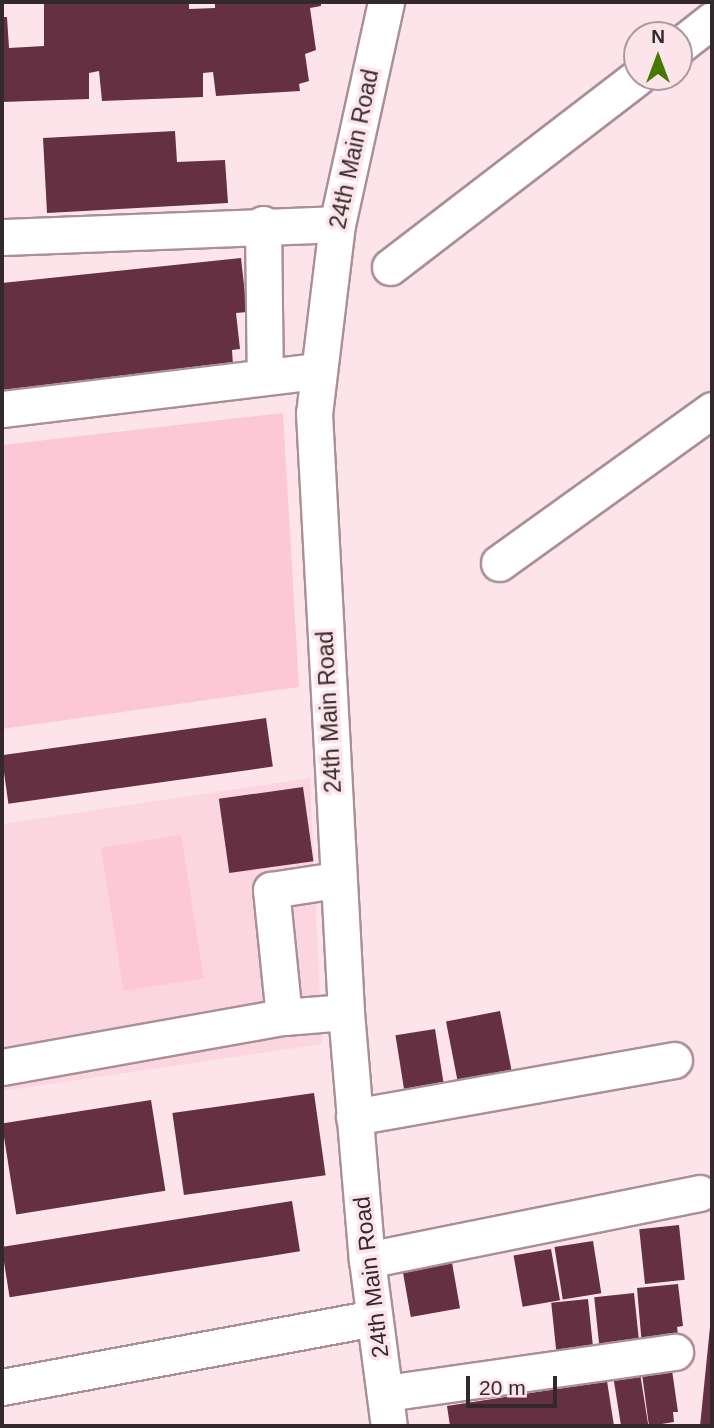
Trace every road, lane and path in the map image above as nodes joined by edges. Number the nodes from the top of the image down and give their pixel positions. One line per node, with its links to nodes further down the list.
1 (386, 2): 6 (street, 24th Main Road)
2 (712, 20): 3 (street)
3 (693, 35)
4 (623, 88): 8 (street)
5 (263, 224): 6 (street); 7 (street); 10 (street)
6 (337, 224): 9 (street, 24th Main Road)
7 (2, 237)
8 (390, 267)
9 (317, 371): 10 (street); 14 (street, 24th Main Road)
10 (265, 377): 11 (street)
11 (2, 409)
12 (712, 410): 13 (street)
13 (499, 563)
14 (336, 880): 15 (street, 24th Main Road); 16 (street)
15 (346, 1012): 16 (street); 19 (street, 24th Main Road)
16 (284, 1017): 18 (street)
17 (674, 1060): 19 (street)
18 (2, 1067)
19 (354, 1117): 21 (street, 24th Main Road)
20 (699, 1193): 21 (street)
21 (367, 1259): 22 (street, 24th Main Road)
22 (374, 1318): 24 (street); 25 (street, 24th Main Road)
23 (675, 1352): 25 (street)
24 (2, 1387)
25 (387, 1410)

